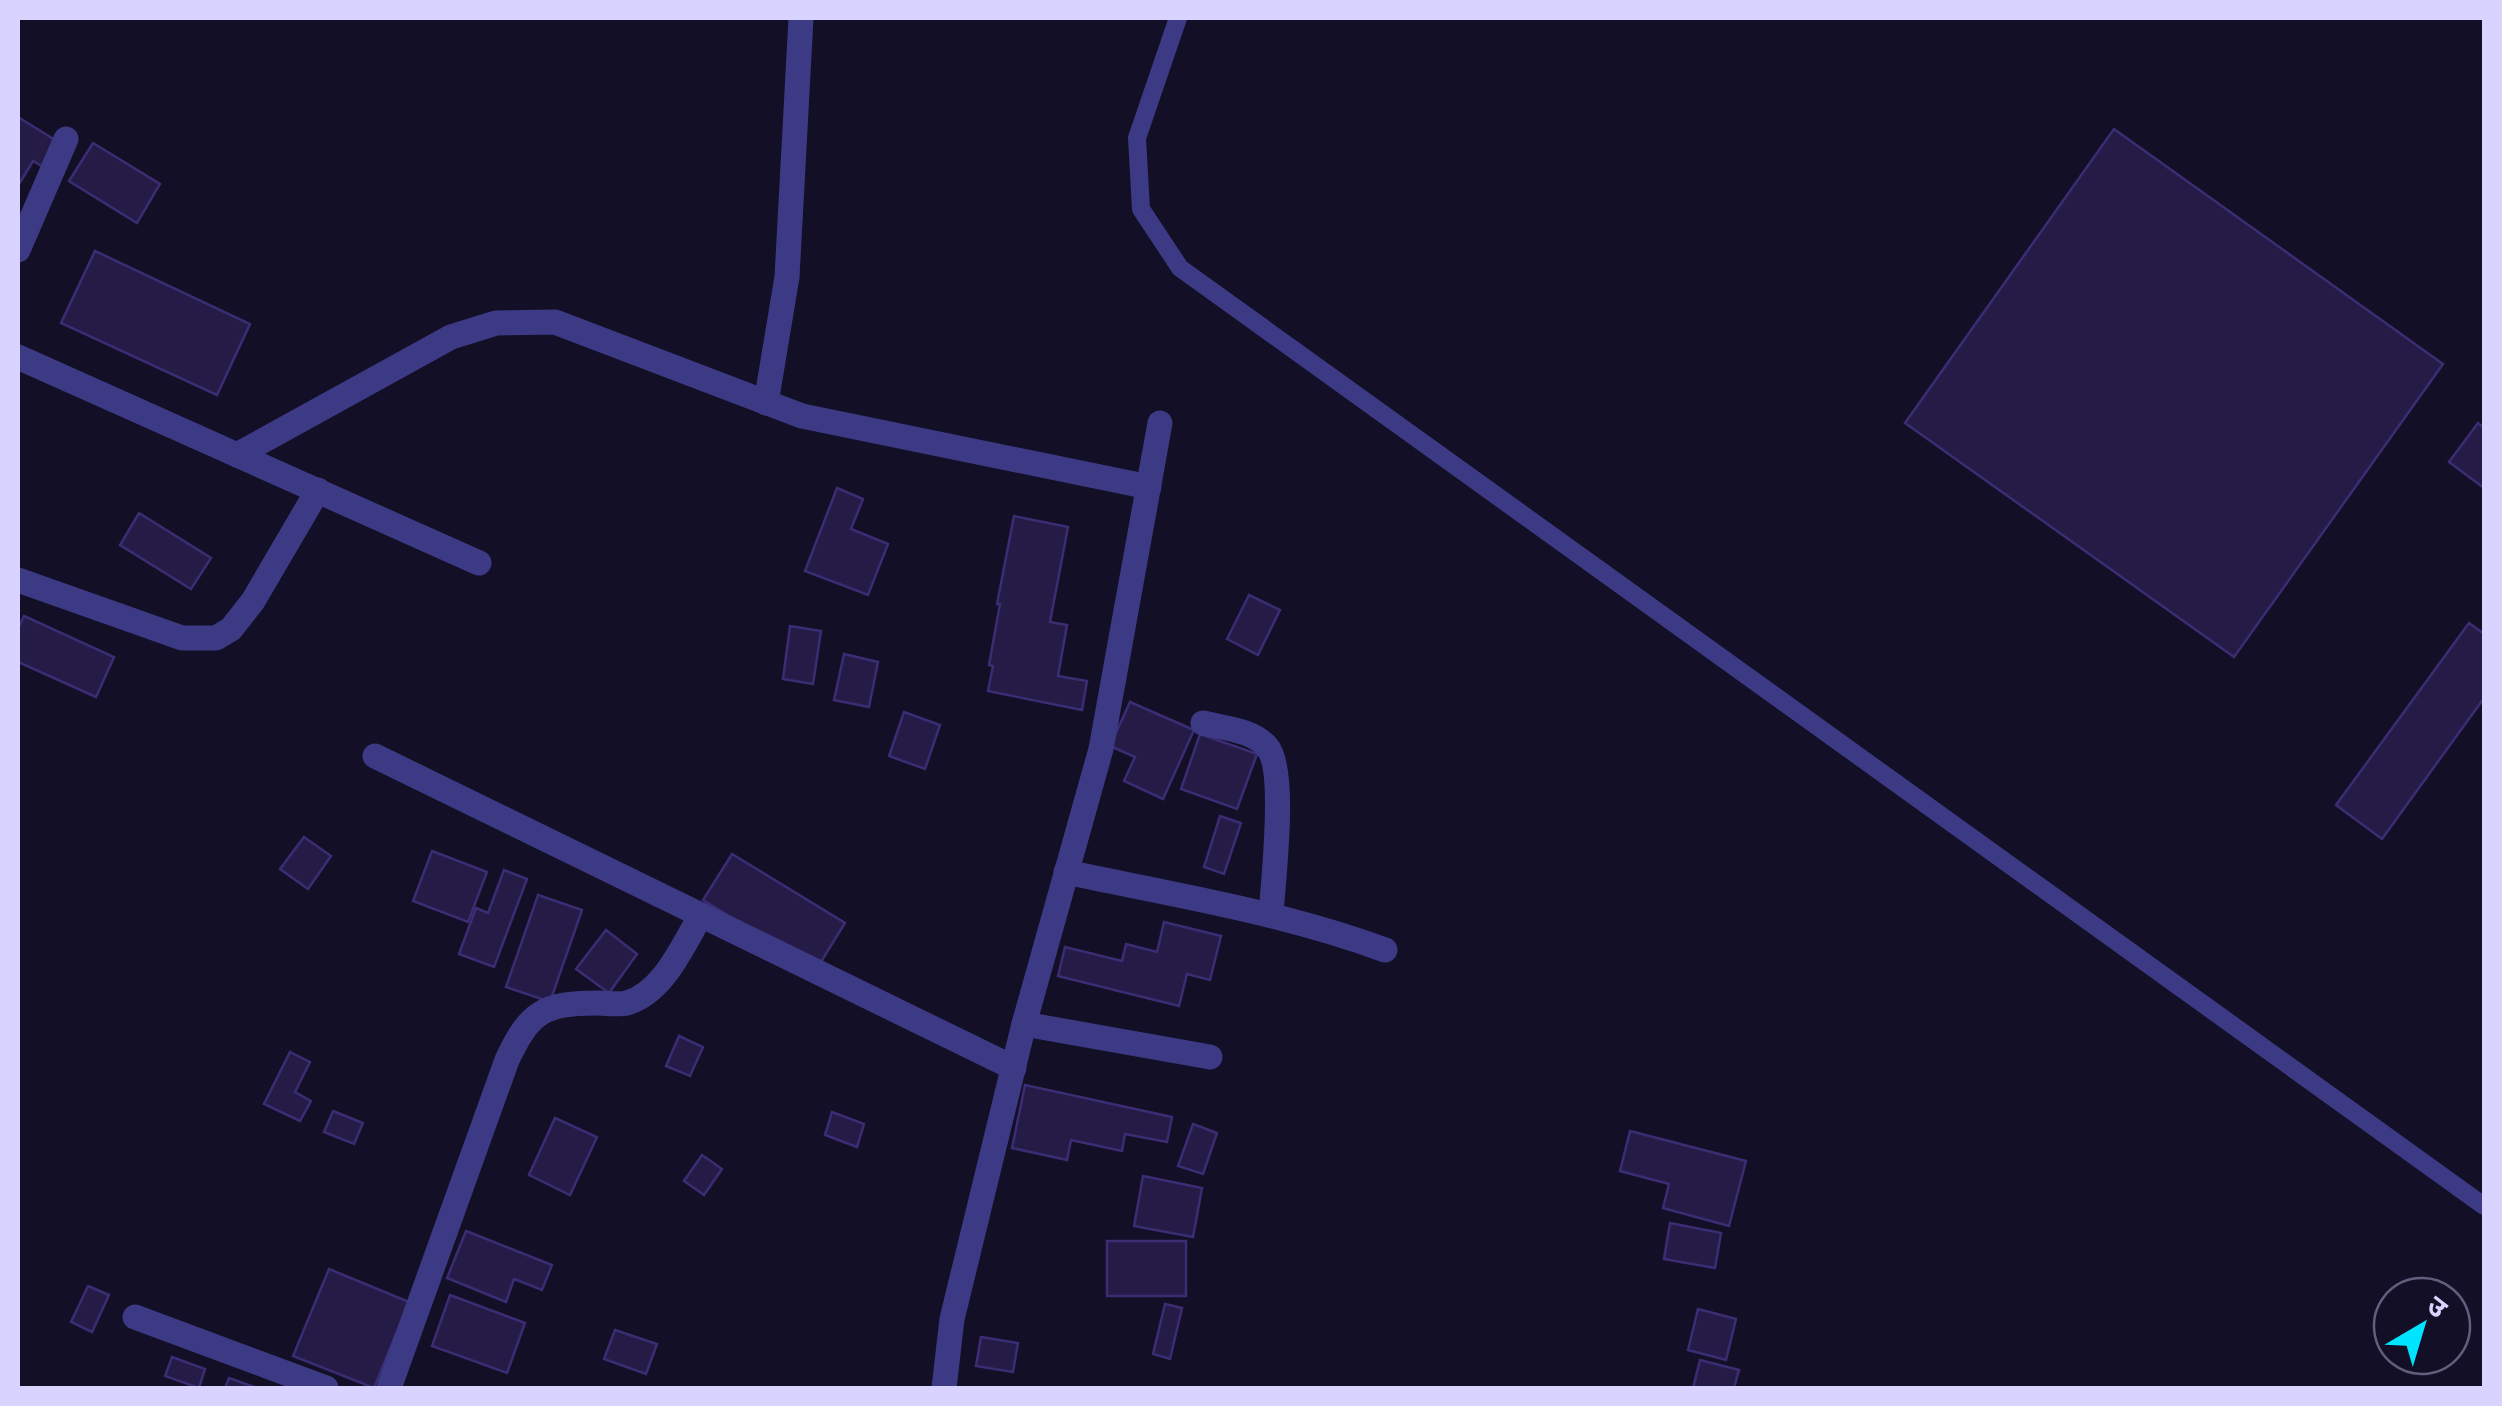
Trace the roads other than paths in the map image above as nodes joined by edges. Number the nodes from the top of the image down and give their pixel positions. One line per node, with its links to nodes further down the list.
1 (801, 18): 6 (street)
2 (1178, 18): 22 (lane)
3 (66, 139): 4 (street)
4 (18, 250)
5 (18, 356): 8 (street)
6 (766, 402): 8 (street); 9 (street)
7 (1160, 423): 9 (street)
8 (238, 454): 10 (street)
9 (1148, 487): 15 (street)
10 (318, 490): 11 (street); 12 (street)
11 (480, 562)
12 (18, 580)
13 (1203, 723): 16 (street)
14 (375, 756): 17 (street)
15 (1066, 872): 16 (street); 19 (street)
16 (1271, 914): 18 (street)
17 (701, 915): 21 (street); 25 (street)
18 (1385, 950)
19 (1024, 1024): 20 (street); 21 (street)
20 (1210, 1057)
21 (1014, 1068): 26 (street)
22 (2484, 1206)
23 (135, 1318): 24 (street)
24 (326, 1388)
25 (389, 1388)
26 (944, 1388)

